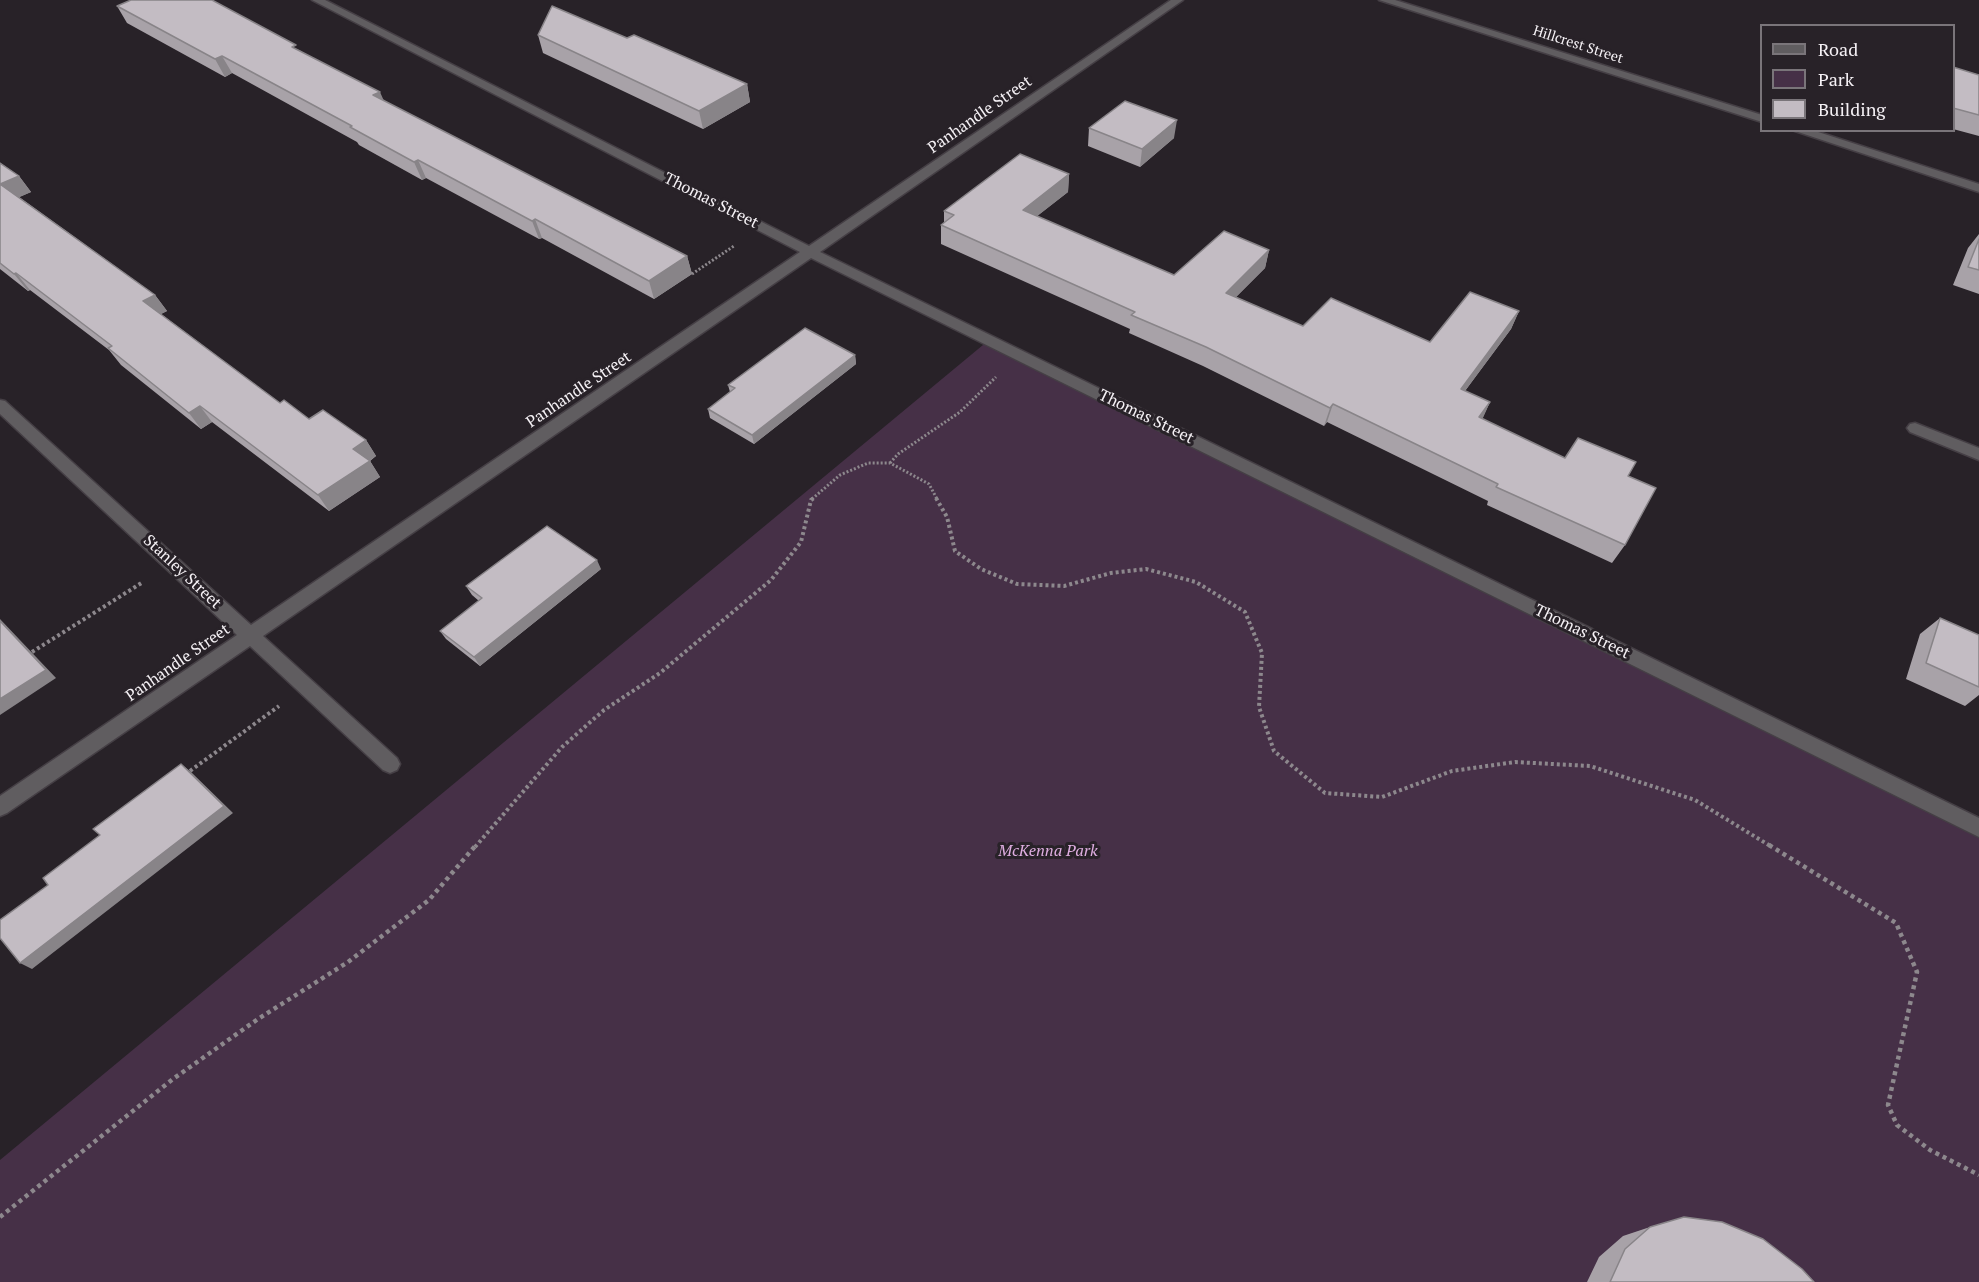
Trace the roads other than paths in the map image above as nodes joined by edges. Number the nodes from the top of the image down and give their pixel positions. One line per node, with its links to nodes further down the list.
1 (317, 0): 7 (street, Thomas Street)
2 (1178, 0): 7 (street, Panhandle Street)
3 (1384, 0): 4 (street, Hillcrest Street)
4 (1760, 119)
5 (1804, 132): 6 (street)
6 (1979, 188)
7 (812, 253): 11 (street, Panhandle Street); 14 (street, Thomas Street)
8 (0, 405): 11 (street, Stanley Street)
9 (1915, 428): 10 (street)
10 (1979, 454)
11 (250, 635): 12 (street, Stanley Street); 13 (street, Panhandle Street)
12 (390, 764)
13 (0, 807)
14 (1979, 828)

